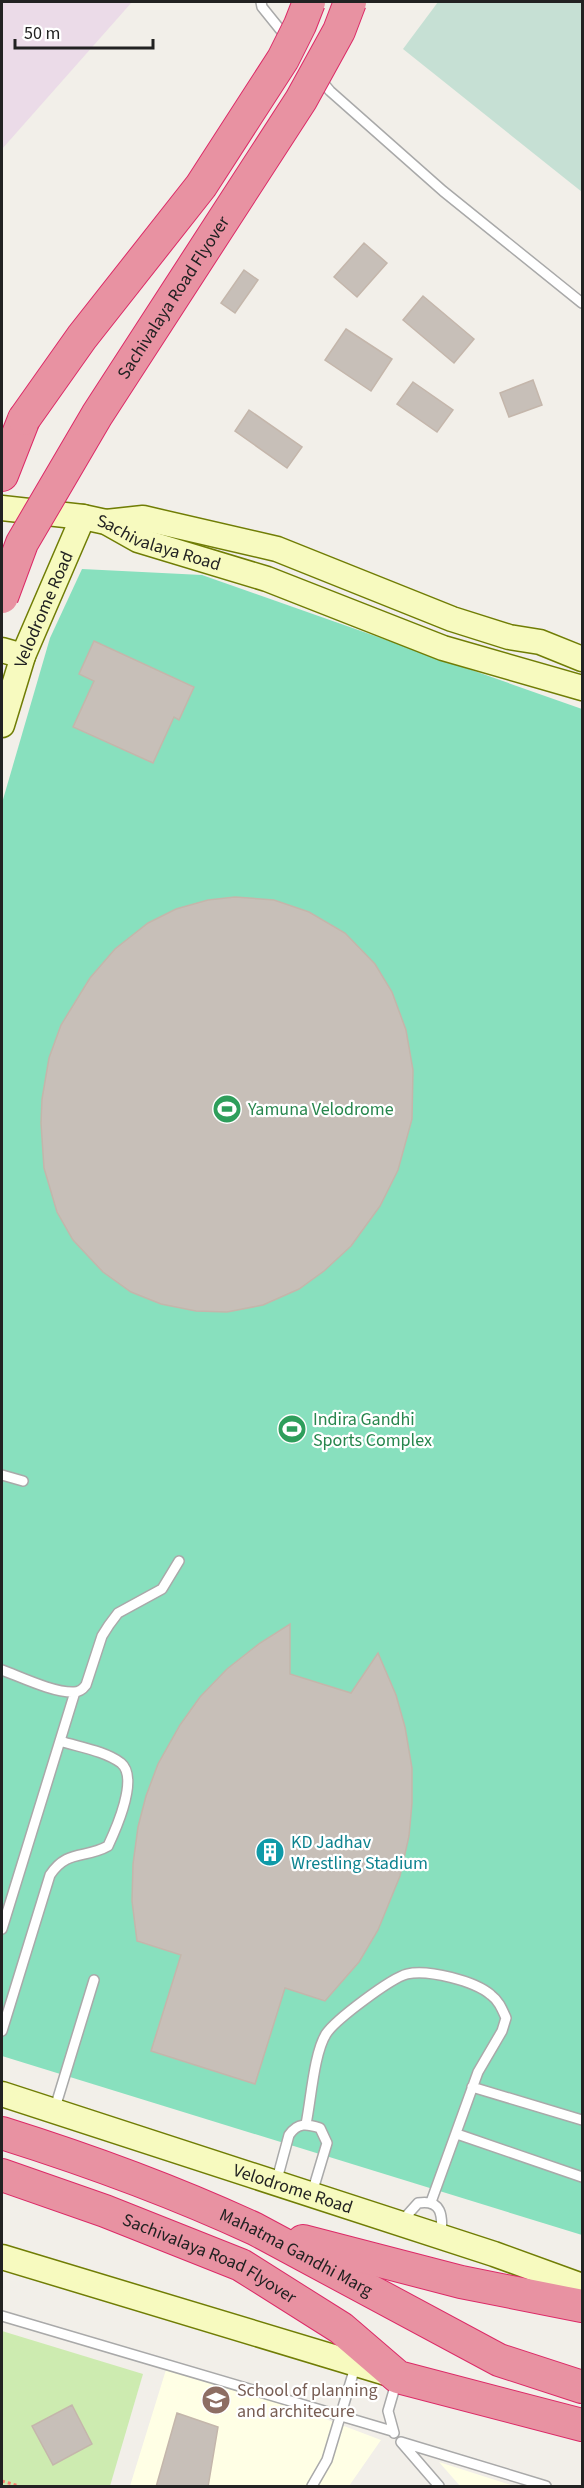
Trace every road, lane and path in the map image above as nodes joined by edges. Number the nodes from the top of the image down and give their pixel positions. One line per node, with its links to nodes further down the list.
1 (261, 2): 4 (lane)
2 (309, 2): 7 (highway, bridge)
3 (350, 2): 12 (highway, Sachivalaya Road Flyover, bridge)
4 (296, 49)
5 (310, 66): 6 (lane)
6 (582, 303)
7 (24, 419): 8 (highway); 9 (highway)
8 (2, 446)
9 (2, 475)
10 (2, 508): 11 (main road, Sachivalaya Road)
11 (95, 519): 13 (main road, Sachivalaya Road); 14 (main road, Velodrome Road); 15 (main road, Sachivalaya Road)
12 (2, 597)
13 (485, 630): 15 (main road); 16 (main road, Sachivalaya Road)
14 (12, 653): 18 (main road, Velodrome Road)
15 (476, 659): 17 (main road, Sachivalaya Road)
16 (582, 659)
17 (582, 688)
18 (2, 725)
19 (2, 1475): 20 (lane)
20 (23, 1481)
21 (179, 1561): 23 (lane)
22 (2, 1670): 23 (lane)
23 (75, 1692): 24 (lane)
24 (60, 1741): 25 (lane); 27 (lane)
25 (2, 1929)
26 (94, 1980): 30 (lane)
27 (2, 2031)
28 (472, 2087): 31 (lane); 32 (lane); 34 (lane)
29 (2, 2094): 30 (main road, Velodrome Road)
30 (54, 2111): 37 (main road, Velodrome Road)
31 (582, 2121)
32 (306, 2124): 37 (lane); 38 (lane)
33 (2, 2133): 41 (highway, Mahatma Gandhi Marg)
34 (457, 2134): 36 (lane); 39 (lane)
35 (2, 2175): 48 (highway, Sachivalaya Road Flyover)
36 (582, 2177)
37 (276, 2183): 38 (main road, Velodrome Road)
38 (311, 2195): 40 (main road, Velodrome Road)
39 (431, 2202): 40 (lane); 42 (lane)
40 (399, 2224): 42 (main road, Velodrome Road)
41 (255, 2229): 45 (highway); 49 (highway, Mahatma Gandhi Marg)
42 (440, 2237): 44 (main road, Velodrome Road)
43 (2, 2257): 47 (main road)
44 (582, 2286)
45 (582, 2306)
46 (2, 2316): 50 (lane)
47 (356, 2364): 48 (main road); 50 (lane)
48 (398, 2376): 51 (highway); 52 (lane)
49 (582, 2387)
50 (340, 2417): 52 (lane); 56 (lane)
51 (582, 2425)
52 (392, 2431): 53 (lane)
53 (401, 2442): 57 (lane); 58 (lane)
54 (2, 2481): 55 (path)
55 (19, 2487)
56 (312, 2487)
57 (439, 2487)
58 (546, 2487)

